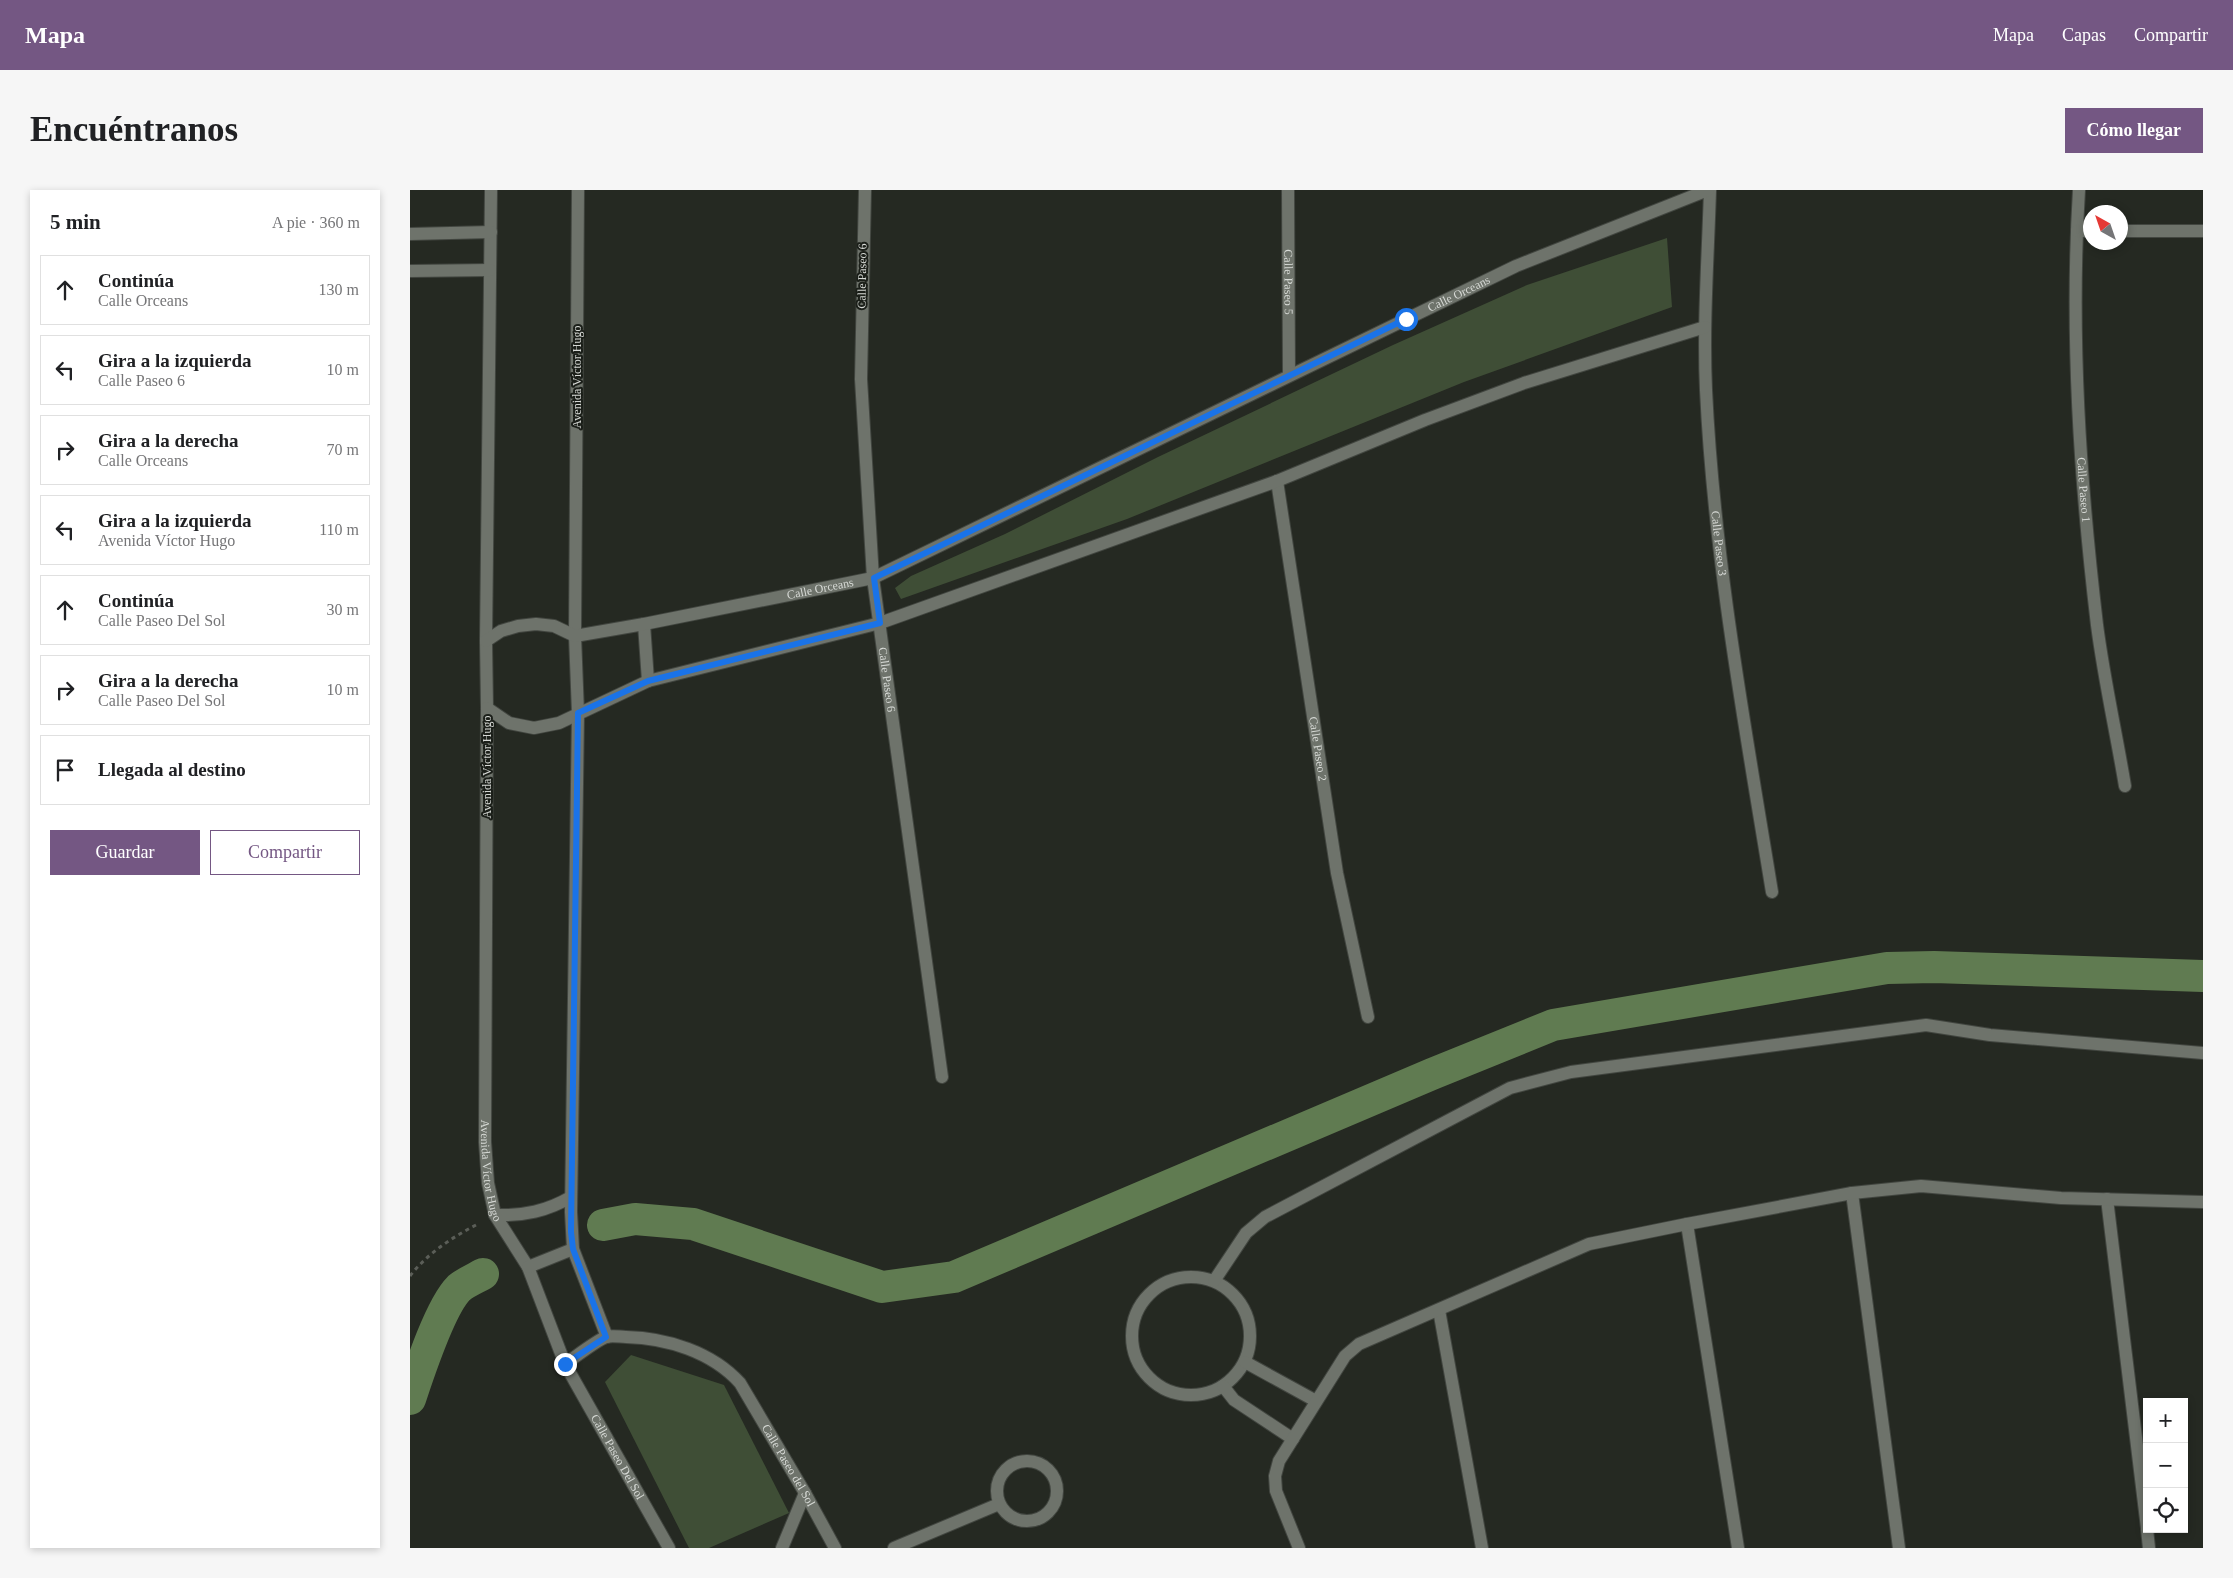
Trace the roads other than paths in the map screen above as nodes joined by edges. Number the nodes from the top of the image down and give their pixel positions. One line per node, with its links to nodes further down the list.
1 (491, 190): 11 (street, Avenida Víctor Hugo)
2 (578, 190): 21 (street, Avenida Víctor Hugo)
3 (865, 190): 18 (street, Calle Paseo 6)
4 (1288, 190): 16 (street, Calle Paseo 5)
5 (1709, 190): 15 (street, Calle Paseo 3); 16 (street, Calle Orceans)
6 (2079, 190): 7 (street, Calle Paseo 1)
7 (2077, 231): 8 (street); 26 (street, Calle Paseo 1)
8 (2083, 231)
9 (2128, 231): 10 (street)
10 (2203, 231)
11 (491, 232): 12 (street); 13 (street, Avenida Víctor Hugo)
12 (410, 234)
13 (490, 270): 14 (street); 22 (street, Avenida Víctor Hugo)
14 (410, 271)
15 (1705, 327): 17 (street); 27 (street, Calle Paseo 3)
16 (1289, 374): 18 (street, Calle Orceans)
17 (1277, 481): 19 (street); 28 (street, Calle Paseo 2)
18 (874, 578): 19 (street, Calle Paseo 6); 20 (street, Calle Orceans)
19 (880, 623): 23 (street); 30 (street, Calle Paseo 6)
20 (644, 624): 21 (street, Calle Orceans); 23 (street)
21 (575, 636): 22 (street); 25 (street, Avenida Víctor Hugo)
22 (486, 641): 24 (street, Avenida Víctor Hugo)
23 (648, 681): 25 (street)
24 (487, 708): 25 (street); 35 (street, Avenida Víctor Hugo)
25 (578, 713): 32 (street, Avenida Víctor Hugo)
26 (2125, 786)
27 (1772, 892)
28 (1368, 1017)
29 (2203, 1053): 39 (street)
30 (942, 1077)
31 (1852, 1193): 33 (street); 36 (street); 58 (street)
32 (571, 1197): 35 (street, Avenida Víctor Hugo); 37 (street)
33 (2107, 1199): 34 (street); 48 (street)
34 (2203, 1202)
35 (495, 1215): 38 (street, Calle Paseo Del Sol)
36 (1687, 1224): 40 (street); 57 (street)
37 (573, 1249): 38 (street); 41 (street)
38 (528, 1267): 43 (street, Calle Paseo Del Sol)
39 (1214, 1281): 42 (street); 44 (street)
40 (1439, 1310): 45 (street); 56 (street)
41 (606, 1337): 43 (street); 47 (street, Calle Paseo del Sol)
42 (1245, 1362): 44 (street); 45 (street)
43 (565, 1364): 51 (street, Calle Paseo Del Sol)
44 (1223, 1386): 46 (street)
45 (1316, 1401): 46 (street)
46 (1292, 1439): 55 (street)
47 (805, 1493): 52 (street, Calle Paseo Del Sol); 53 (street, Calle Paseo del Sol)
48 (2143, 1496)
49 (999, 1504): 49 (street); 54 (street)
50 (2147, 1533): 59 (street)
51 (669, 1548)
52 (782, 1548)
53 (834, 1548)
54 (894, 1548)
55 (1299, 1548)
56 (1482, 1548)
57 (1738, 1548)
58 (1899, 1548)
59 (2149, 1548)

